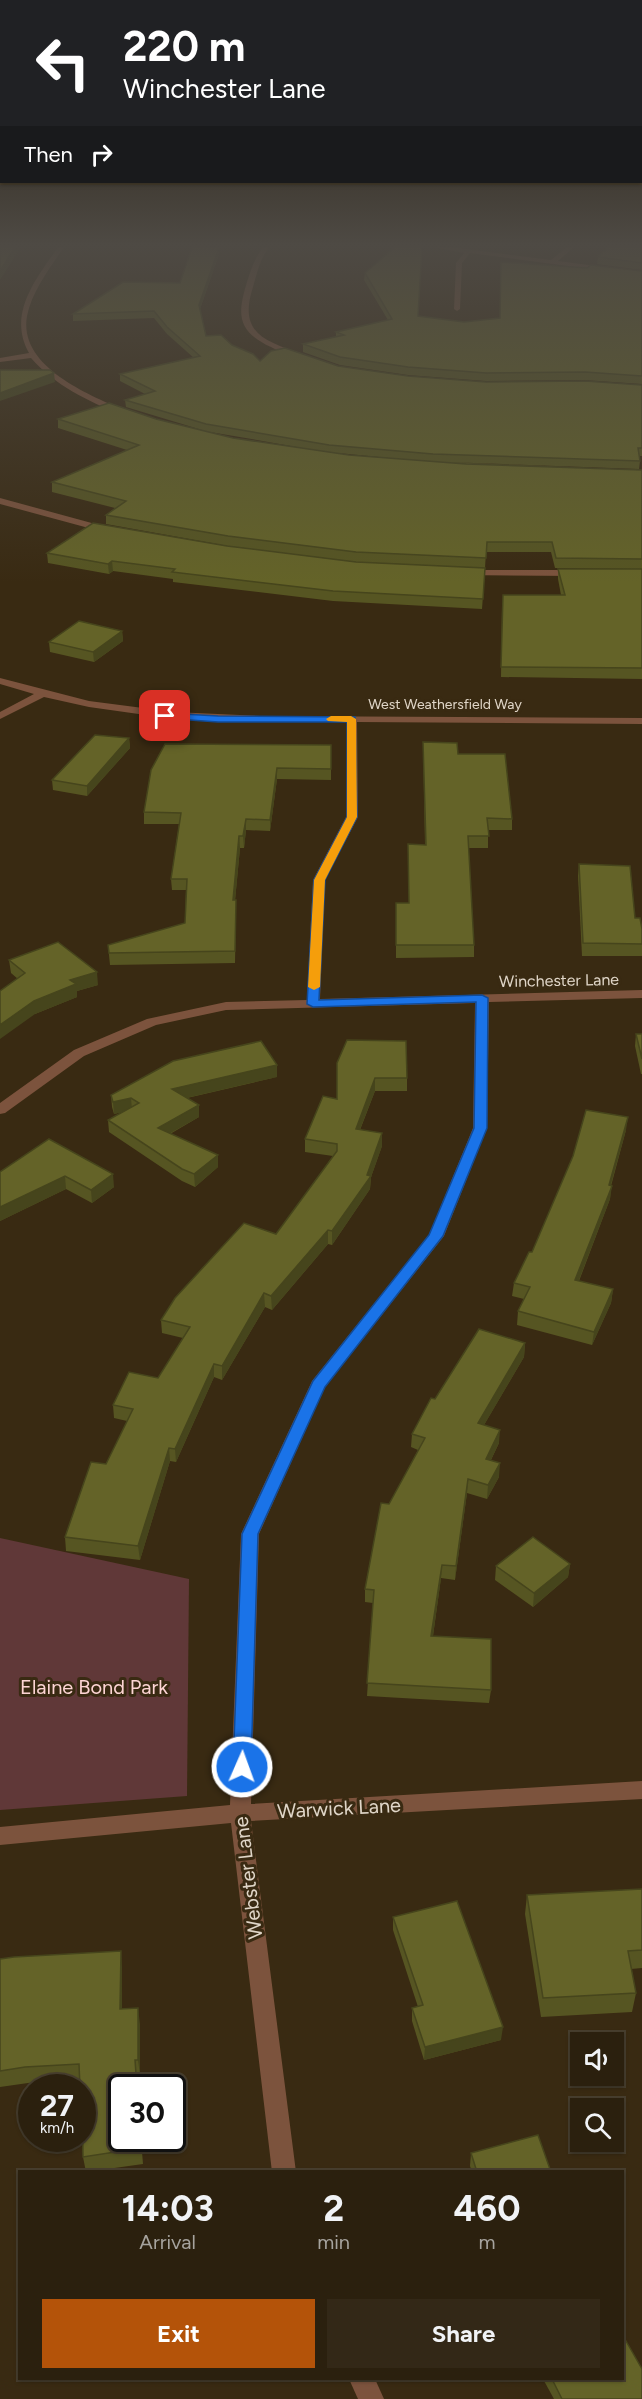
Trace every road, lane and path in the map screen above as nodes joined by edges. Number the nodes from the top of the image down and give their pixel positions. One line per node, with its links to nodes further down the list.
1 (38, 359): 2 (street)
2 (136, 418)
3 (0, 501): 4 (street)
4 (119, 532)
5 (458, 573): 6 (street)
6 (584, 573)
7 (0, 681): 8 (street, West Weathersfield Way)
8 (41, 695): 9 (street); 10 (street, West Weathersfield Way)
9 (0, 716)
10 (351, 719): 11 (street, West Weathersfield Way); 14 (street)
11 (642, 721)
12 (642, 994): 13 (street, Winchester Lane)
13 (482, 998): 14 (street, Winchester Lane); 17 (street, Webster Lane)
14 (313, 1004): 15 (street, Winchester Lane)
15 (0, 1110)
16 (642, 1791): 17 (street, Warwick Lane)
17 (240, 1813): 18 (street, Warwick Lane); 19 (street, Webster Lane)
18 (0, 1836)
19 (284, 2170)
20 (362, 2380): 21 (street)
21 (371, 2399)

